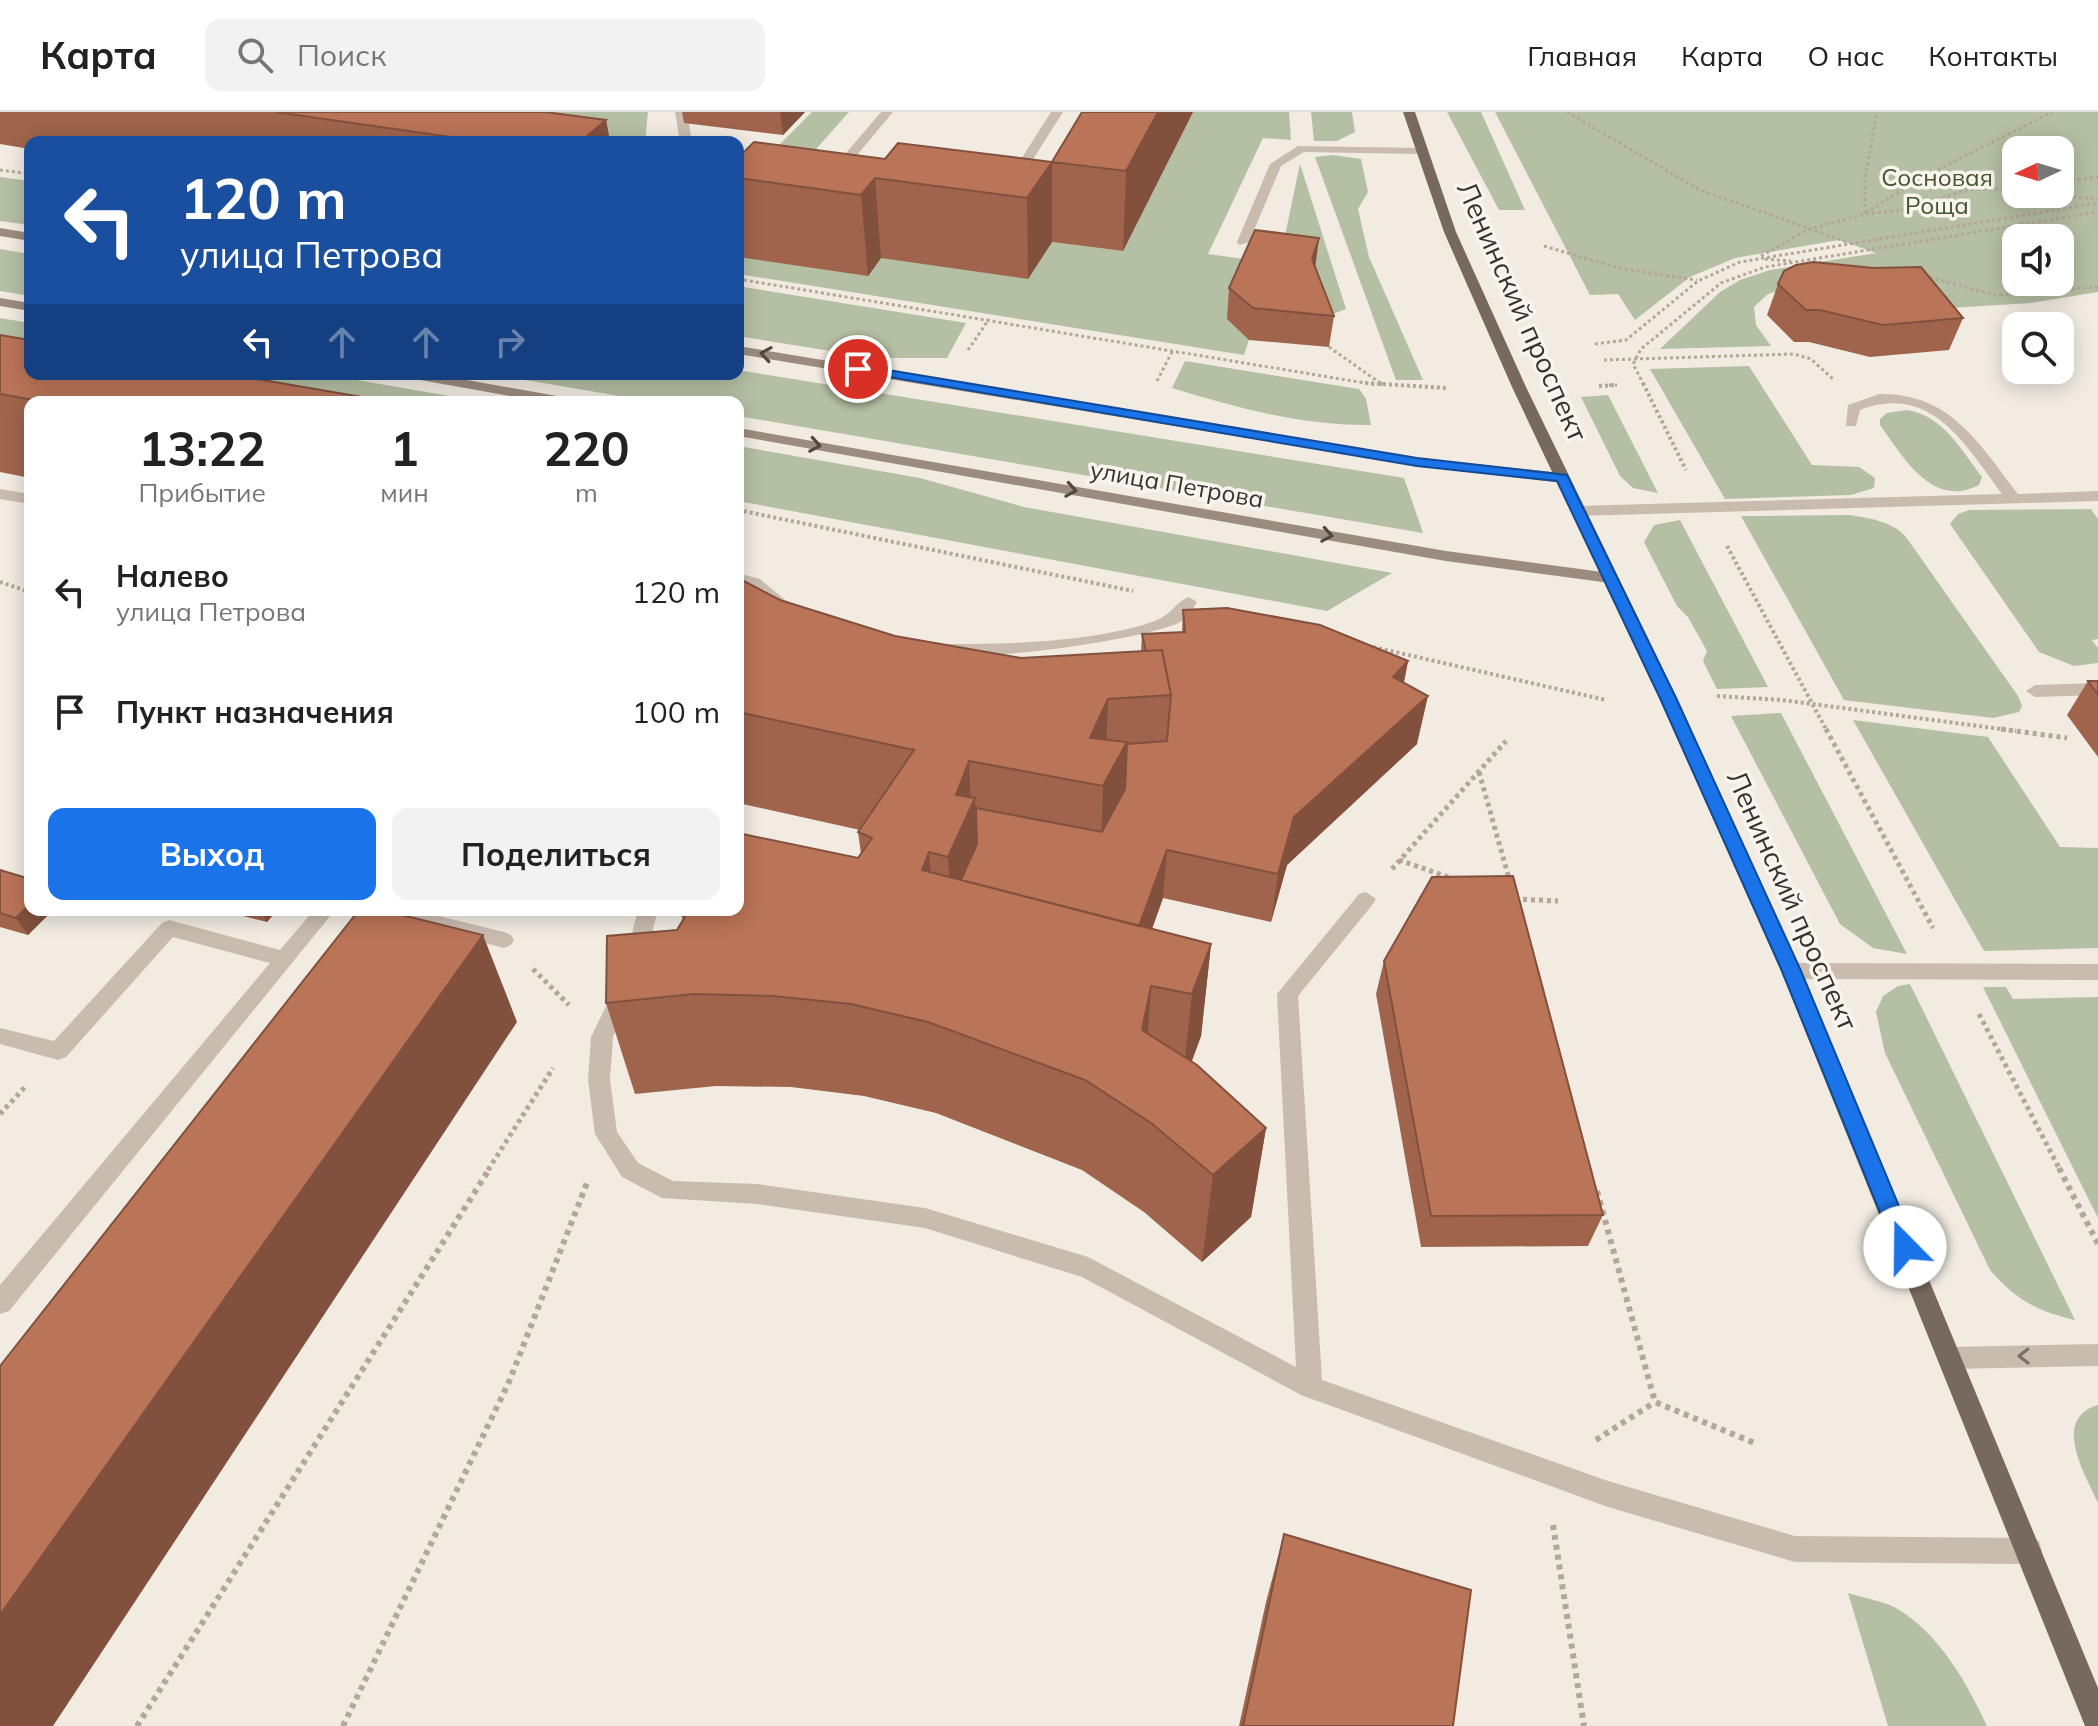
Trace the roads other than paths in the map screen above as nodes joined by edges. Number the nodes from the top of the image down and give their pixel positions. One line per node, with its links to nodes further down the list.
1 (681, 112): 5 (lane)
2 (887, 112): 7 (lane)
3 (1057, 112): 8 (lane)
4 (1409, 112): 6 (main road, Ленинский проспект)
5 (685, 136)
6 (1421, 151): 11 (lane); 19 (main road, Ленинский проспект)
7 (825, 185)
8 (1003, 196)
9 (0, 232): 10 (main road)
10 (24, 236)
11 (1243, 242)
12 (0, 302): 13 (main road)
13 (24, 306)
14 (744, 351): 19 (main road, one-way to 14)
15 (443, 380): 16 (main road)
16 (534, 396)
17 (1851, 423): 23 (lane)
18 (744, 433): 25 (main road, улица Петрова, one-way to 25)
19 (1562, 478): 24 (main road, Ленинский проспект)
20 (0, 494): 22 (lane)
21 (2098, 496): 23 (lane)
22 (24, 498)
23 (2014, 499): 24 (lane)
24 (1577, 511): 25 (main road, Ленинский проспект)
25 (1610, 578): 38 (main road, Ленинский проспект)
26 (744, 580): 28 (lane)
27 (1189, 602): 29 (lane)
28 (799, 615)
29 (926, 648)
30 (2098, 689): 31 (lane)
31 (2035, 691)
32 (1366, 899): 44 (lane)
33 (320, 916): 37 (lane)
34 (409, 916): 36 (lane)
35 (646, 916): 44 (lane)
36 (504, 940)
37 (285, 959): 40 (lane); 41 (lane)
38 (1791, 971): 39 (lane); 43 (main road, Ленинский проспект)
39 (2098, 972)
40 (0, 1036)
41 (0, 1303)
42 (2098, 1355): 43 (lane, one-way to 43)
43 (1951, 1358): 45 (main road, Ленинский проспект)
44 (1310, 1387): 45 (lane)
45 (2029, 1551): 46 (main road, Ленинский проспект)
46 (2096, 1712)

